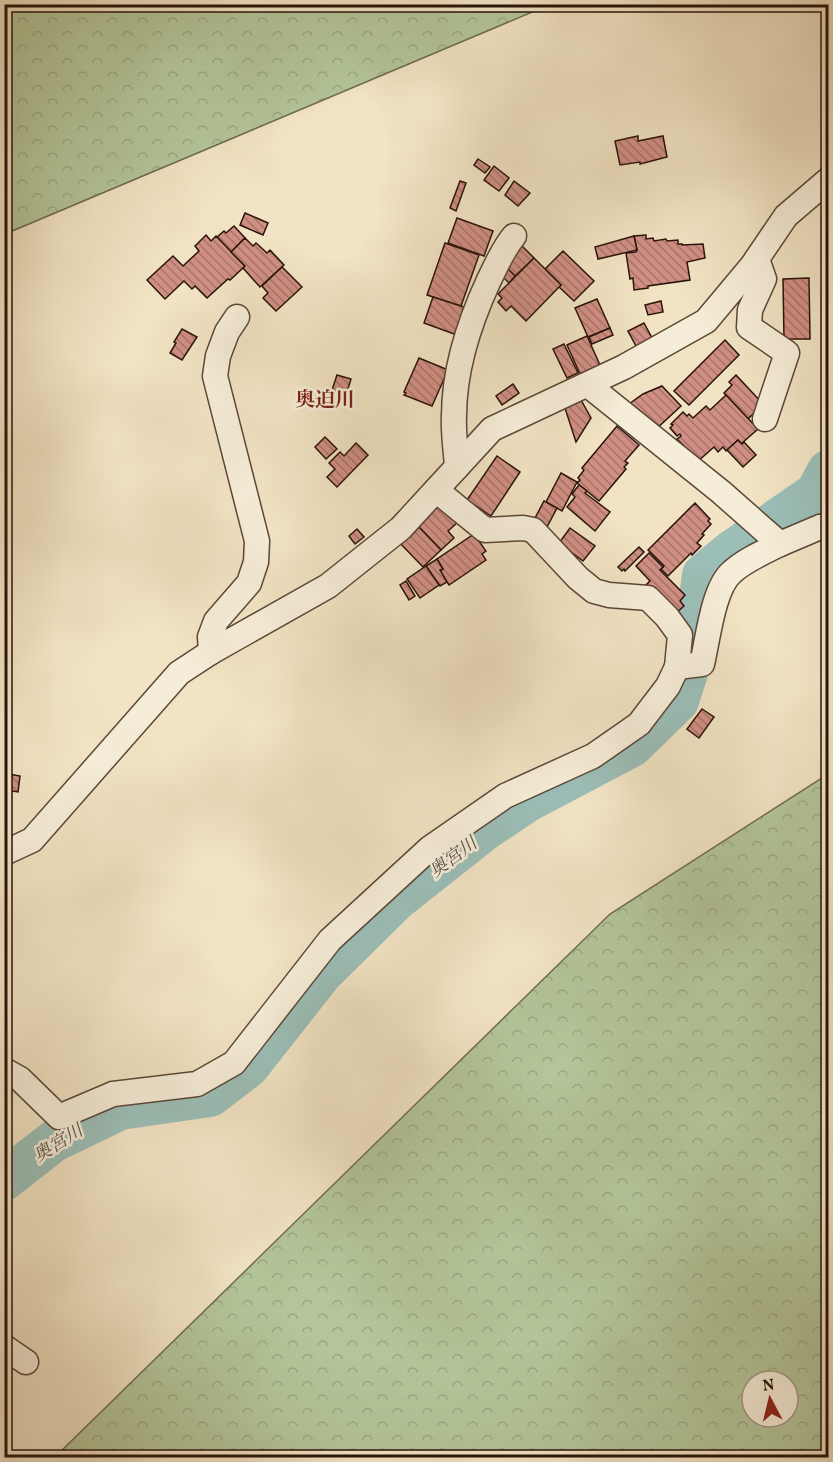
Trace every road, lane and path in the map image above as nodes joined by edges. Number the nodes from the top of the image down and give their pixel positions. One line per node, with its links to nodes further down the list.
1 (828, 180): 3 (street)
2 (514, 236): 7 (street)
3 (757, 259): 5 (street); 6 (street)
4 (237, 317): 11 (street)
5 (588, 385): 7 (street); 10 (street)
6 (765, 419)
7 (457, 467): 8 (street)
8 (436, 490): 11 (street); 12 (street)
9 (828, 526): 10 (street)
10 (780, 544): 12 (street)
11 (211, 652): 13 (street)
12 (677, 668): 14 (street)
13 (4, 853)
14 (4, 1070)
15 (4, 1347): 16 (street)
16 (26, 1362)

